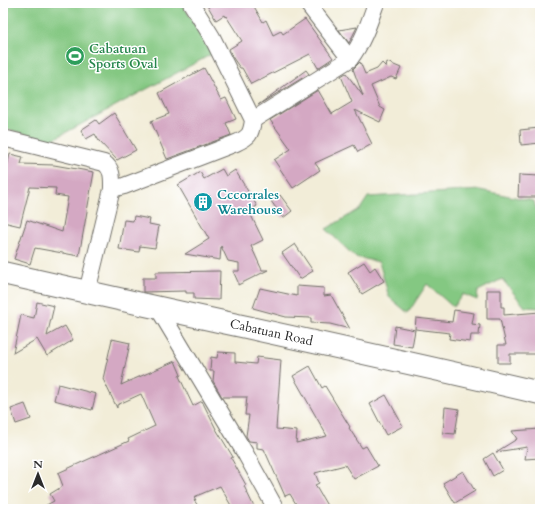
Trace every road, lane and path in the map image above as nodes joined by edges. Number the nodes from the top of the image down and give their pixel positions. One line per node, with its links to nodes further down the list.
1 (191, 3): 5 (street)
2 (307, 3): 4 (street)
3 (376, 3): 4 (street)
4 (350, 59): 5 (street)
5 (253, 120): 7 (street)
6 (3, 138): 7 (street)
7 (112, 189): 9 (street)
8 (3, 273): 9 (highway, Cabatuan Road)
9 (87, 292): 10 (highway, Cabatuan Road)
10 (158, 308): 11 (highway, Cabatuan Road); 12 (street)
11 (540, 393)
12 (276, 509)

